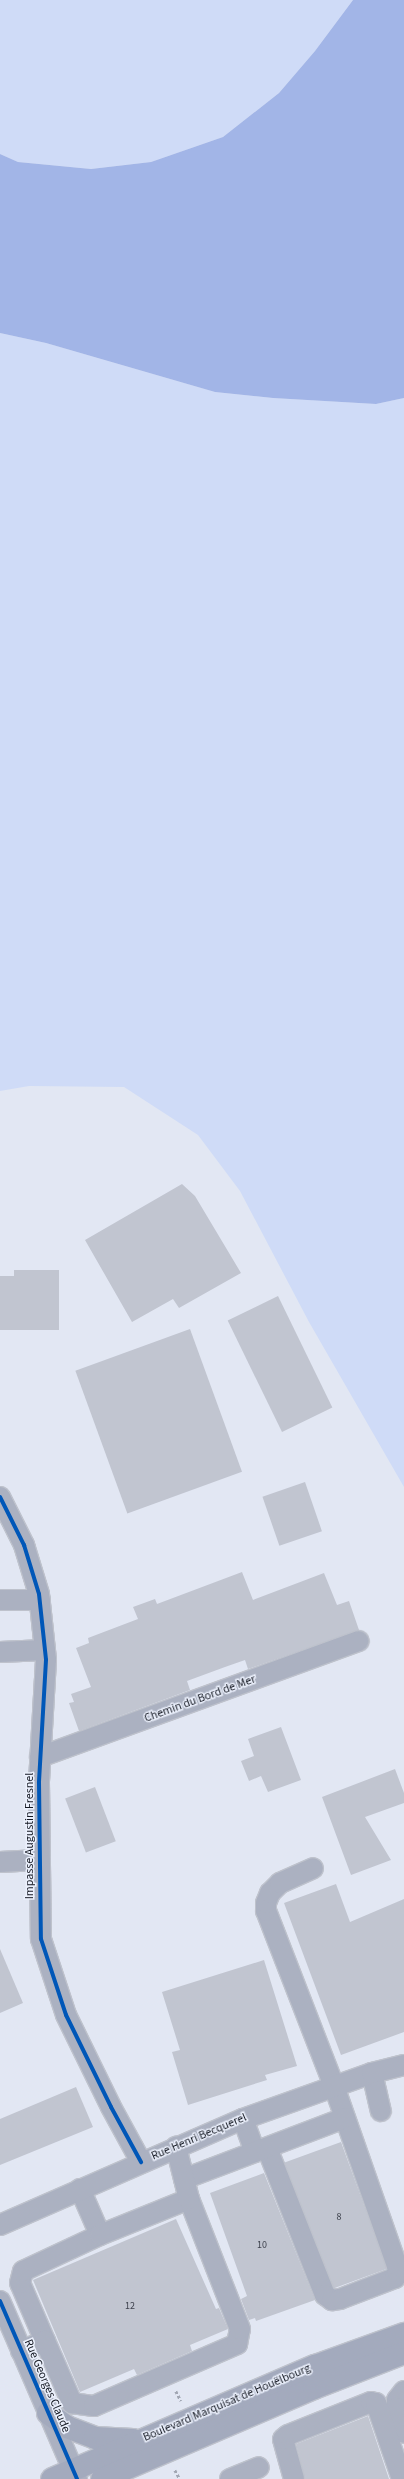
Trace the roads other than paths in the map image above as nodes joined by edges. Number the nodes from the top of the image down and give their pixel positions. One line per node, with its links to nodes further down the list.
1 (0, 1497): 3 (street, Impasse Augustin Fresnel)
2 (0, 1600): 3 (street)
3 (40, 1600): 5 (street, Impasse Augustin Fresnel)
4 (359, 1641): 7 (street, Chemin du Bord de Mer)
5 (45, 1650): 6 (street); 7 (street, Impasse Augustin Fresnel)
6 (0, 1652)
7 (40, 1757): 8 (street, Impasse Augustin Fresnel)
8 (39, 1860): 9 (street); 19 (street, Impasse Augustin Fresnel)
9 (0, 1862)
10 (313, 1868): 13 (street)
11 (404, 2065): 12 (street, Rue Henri Becquerel)
12 (372, 2073): 13 (street, Rue Henri Becquerel); 14 (street)
13 (334, 2086): 15 (street, Rue Henri Becquerel); 16 (street)
14 (381, 2110)
15 (243, 2118): 17 (street, Rue Henri Becquerel); 18 (street)
16 (345, 2118): 18 (street); 18 (street)
17 (176, 2147): 19 (street, Rue Henri Becquerel); 20 (street)
18 (262, 2150): 20 (street)
19 (141, 2162): 21 (street, Rue Henri Becquerel)
20 (184, 2179): 22 (street)
21 (80, 2189): 23 (street, Rue Henri Becquerel); 24 (street)
22 (189, 2199): 24 (street); 27 (street)
23 (0, 2225)
24 (100, 2236): 27 (street)
25 (0, 2301): 28 (street, Rue Georges Claude)
26 (404, 2334): 33 (main road, Boulevard Marquisat de Houëlbourg)
27 (45, 2341): 28 (street)
28 (21, 2351): 31 (street, Rue Georges Claude)
29 (404, 2353): 37 (main road, Boulevard Marquisat de Houëlbourg)
30 (404, 2391): 32 (street)
31 (48, 2413): 33 (main road); 35 (street, Rue Georges Claude)
32 (404, 2433)
33 (138, 2440): 35 (main road, Boulevard Marquisat de Houëlbourg)
34 (259, 2467): 38 (street)
35 (75, 2474): 36 (main road, Boulevard Marquisat de Houëlbourg)
36 (52, 2479)
37 (102, 2479)
38 (230, 2479)
39 (294, 2479): 40 (street)
40 (402, 2479)

